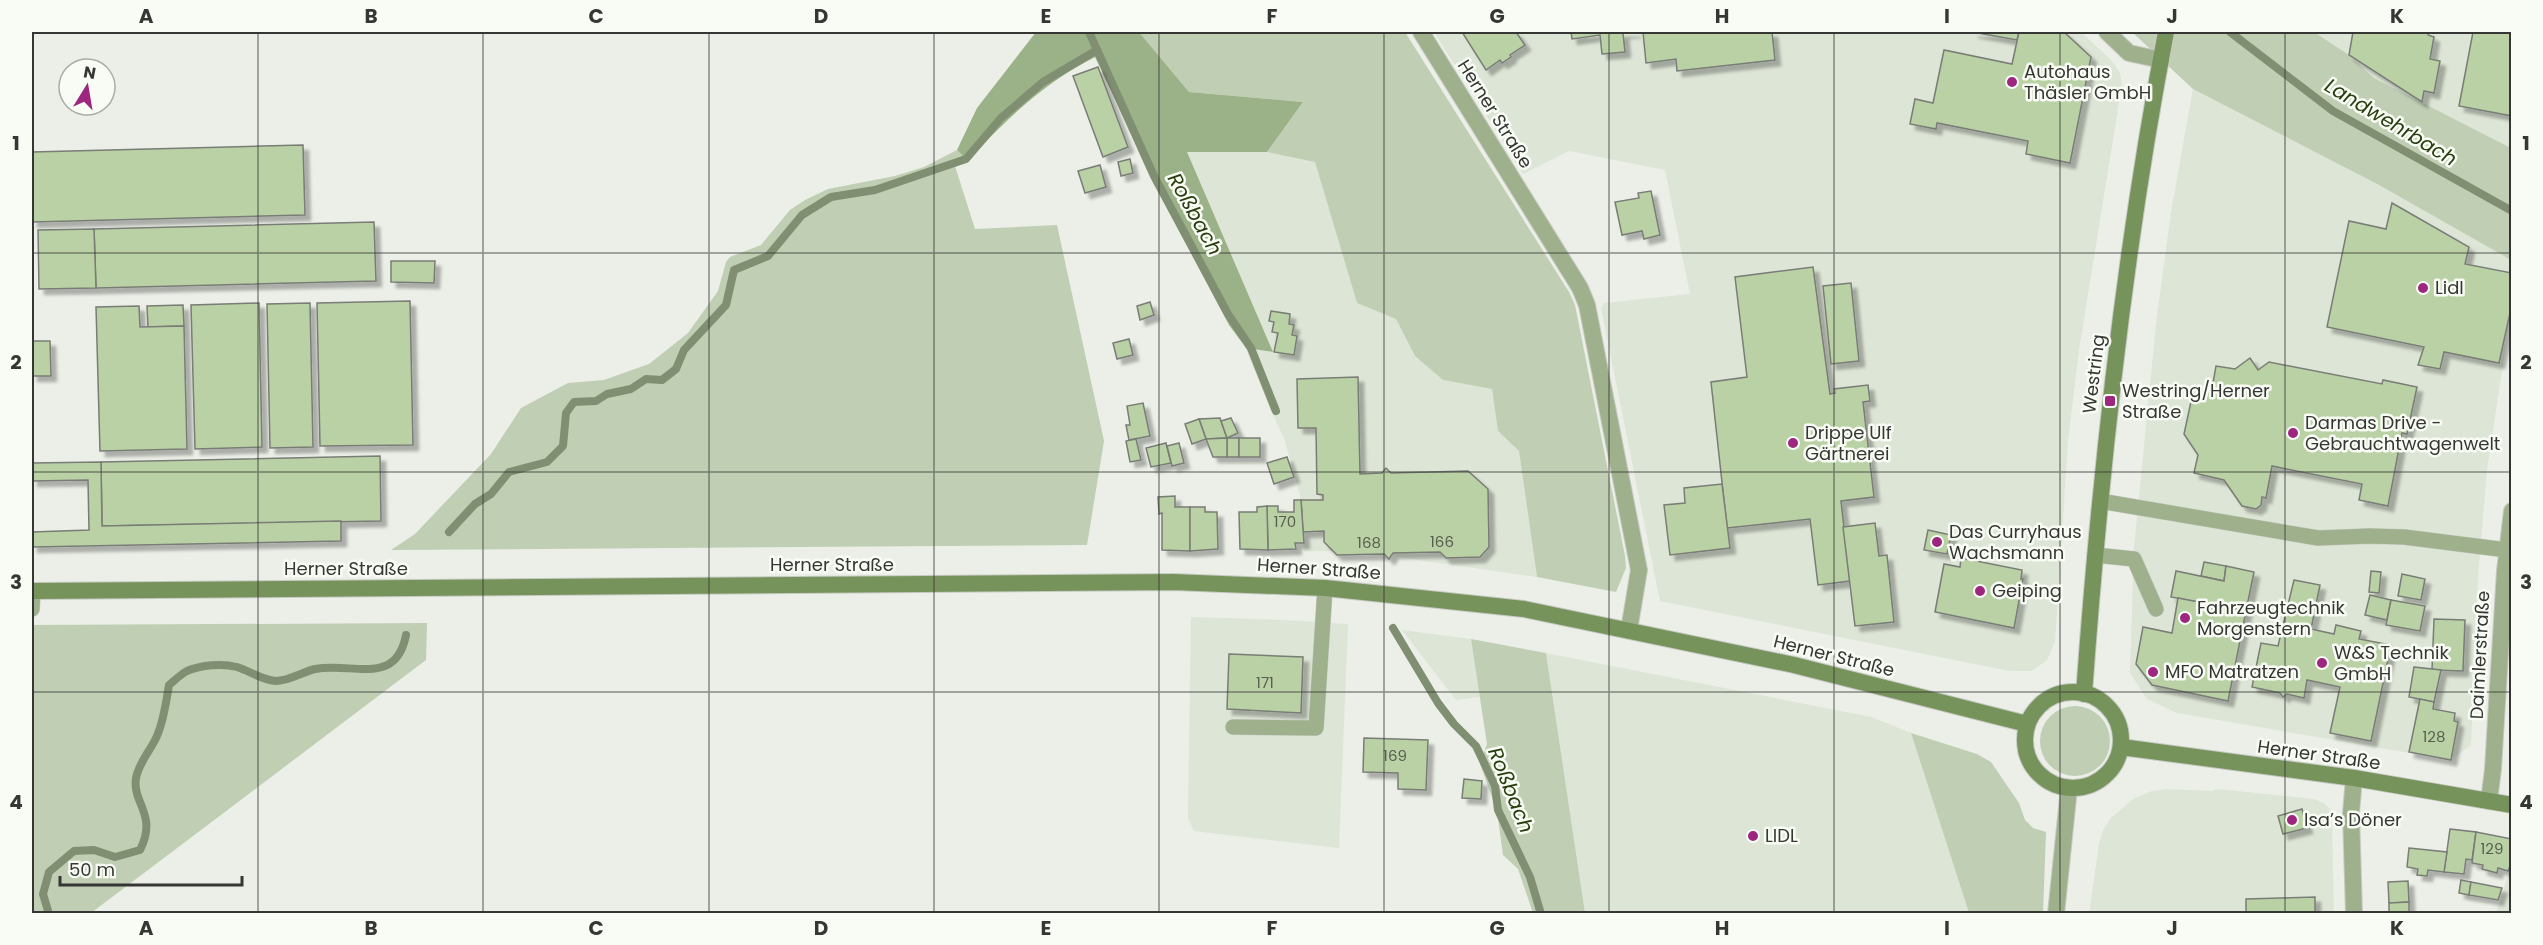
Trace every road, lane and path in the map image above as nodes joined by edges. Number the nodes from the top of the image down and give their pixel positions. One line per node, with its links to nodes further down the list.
1 (1421, 32): 13 (street, Herner Straße)
2 (2107, 32): 4 (street)
3 (2165, 36): 4 (main road, Westring)
4 (2161, 60): 5 (main road, Westring)
5 (2100, 501): 7 (lane); 8 (main road, Westring)
6 (2511, 511): 7 (street, Daimlerstraße)
7 (2507, 550): 20 (street, Daimlerstraße)
8 (2095, 555): 12 (lane); 14 (main road, Westring)
9 (1325, 588): 10 (main road, Herner Straße); 13 (main road, Herner Straße); 16 (lane)
10 (32, 591): 11 (lane)
11 (32, 609)
12 (2156, 609)
13 (1629, 630): 15 (main road, Herner Straße)
14 (2084, 694): 15 (main road); 17 (main road)
15 (2027, 724): 19 (main road)
16 (1233, 727)
17 (2121, 747): 18 (main road, Herner Straße); 19 (main road)
18 (2354, 778): 20 (main road, Herner Straße); 23 (street)
19 (2068, 788): 22 (street)
20 (2489, 801): 21 (main road, Herner Straße)
21 (2511, 805)
22 (2056, 914)
23 (2354, 914)

